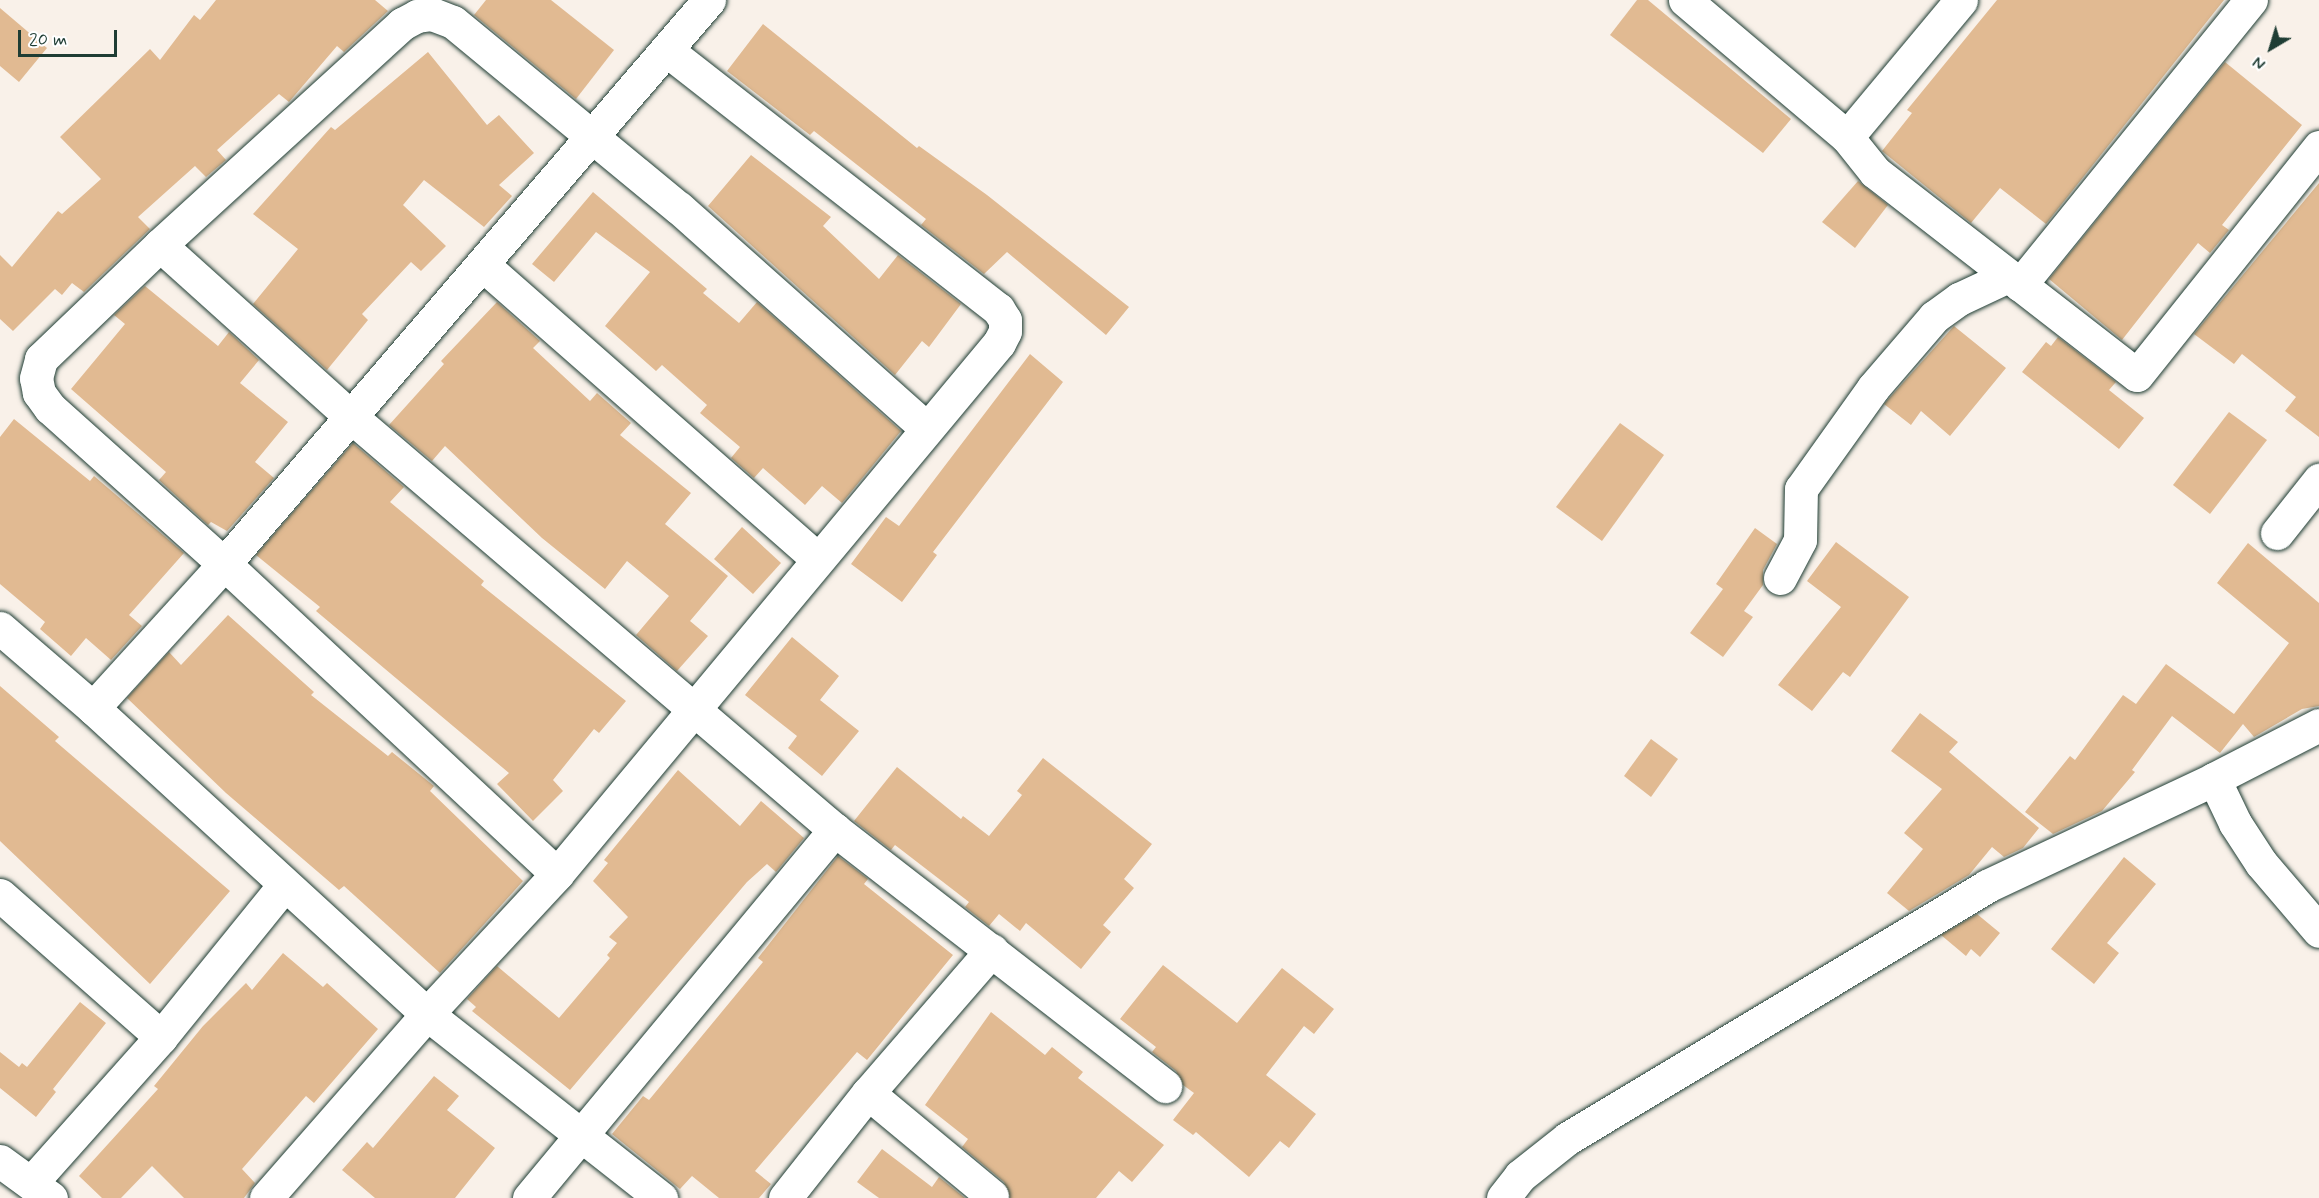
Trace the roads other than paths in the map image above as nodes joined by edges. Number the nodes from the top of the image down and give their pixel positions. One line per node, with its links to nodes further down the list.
1 (709, 0): 5 (street)
2 (1686, 0): 6 (street)
3 (1960, 0): 6 (street)
4 (2250, 0): 11 (street)
5 (666, 50): 7 (street); 13 (street)
6 (1847, 137): 11 (street)
7 (594, 138): 9 (street); 10 (street); 13 (street)
8 (2319, 147): 11 (street)
9 (160, 245): 12 (street); 17 (street)
10 (483, 266): 12 (street); 16 (street)
11 (2014, 280): 18 (street)
12 (349, 415): 17 (street); 21 (street)
13 (926, 428): 16 (street)
14 (2319, 480): 15 (street)
15 (2277, 533)
16 (816, 558): 21 (street)
17 (224, 564): 20 (street); 25 (street)
18 (1780, 578)
19 (0, 628): 20 (street)
20 (93, 708): 26 (street)
21 (693, 710): 24 (street); 25 (street)
22 (2319, 724): 23 (street)
23 (2214, 779): 28 (street); 37 (street)
24 (835, 830): 29 (street); 34 (street)
25 (557, 874): 30 (street)
26 (284, 885): 30 (street); 31 (street)
27 (0, 895): 31 (street)
28 (2319, 931)
29 (992, 950): 32 (street); 33 (street)
30 (427, 1014): 34 (street); 39 (street)
31 (161, 1037): 36 (street)
32 (1166, 1086)
33 (868, 1093): 38 (street); 42 (street)
34 (583, 1136): 40 (street); 41 (street)
35 (0, 1161): 36 (street)
36 (41, 1191)
37 (1511, 1195)
38 (992, 1196)
39 (266, 1198)
40 (529, 1198)
41 (661, 1198)
42 (785, 1198)

